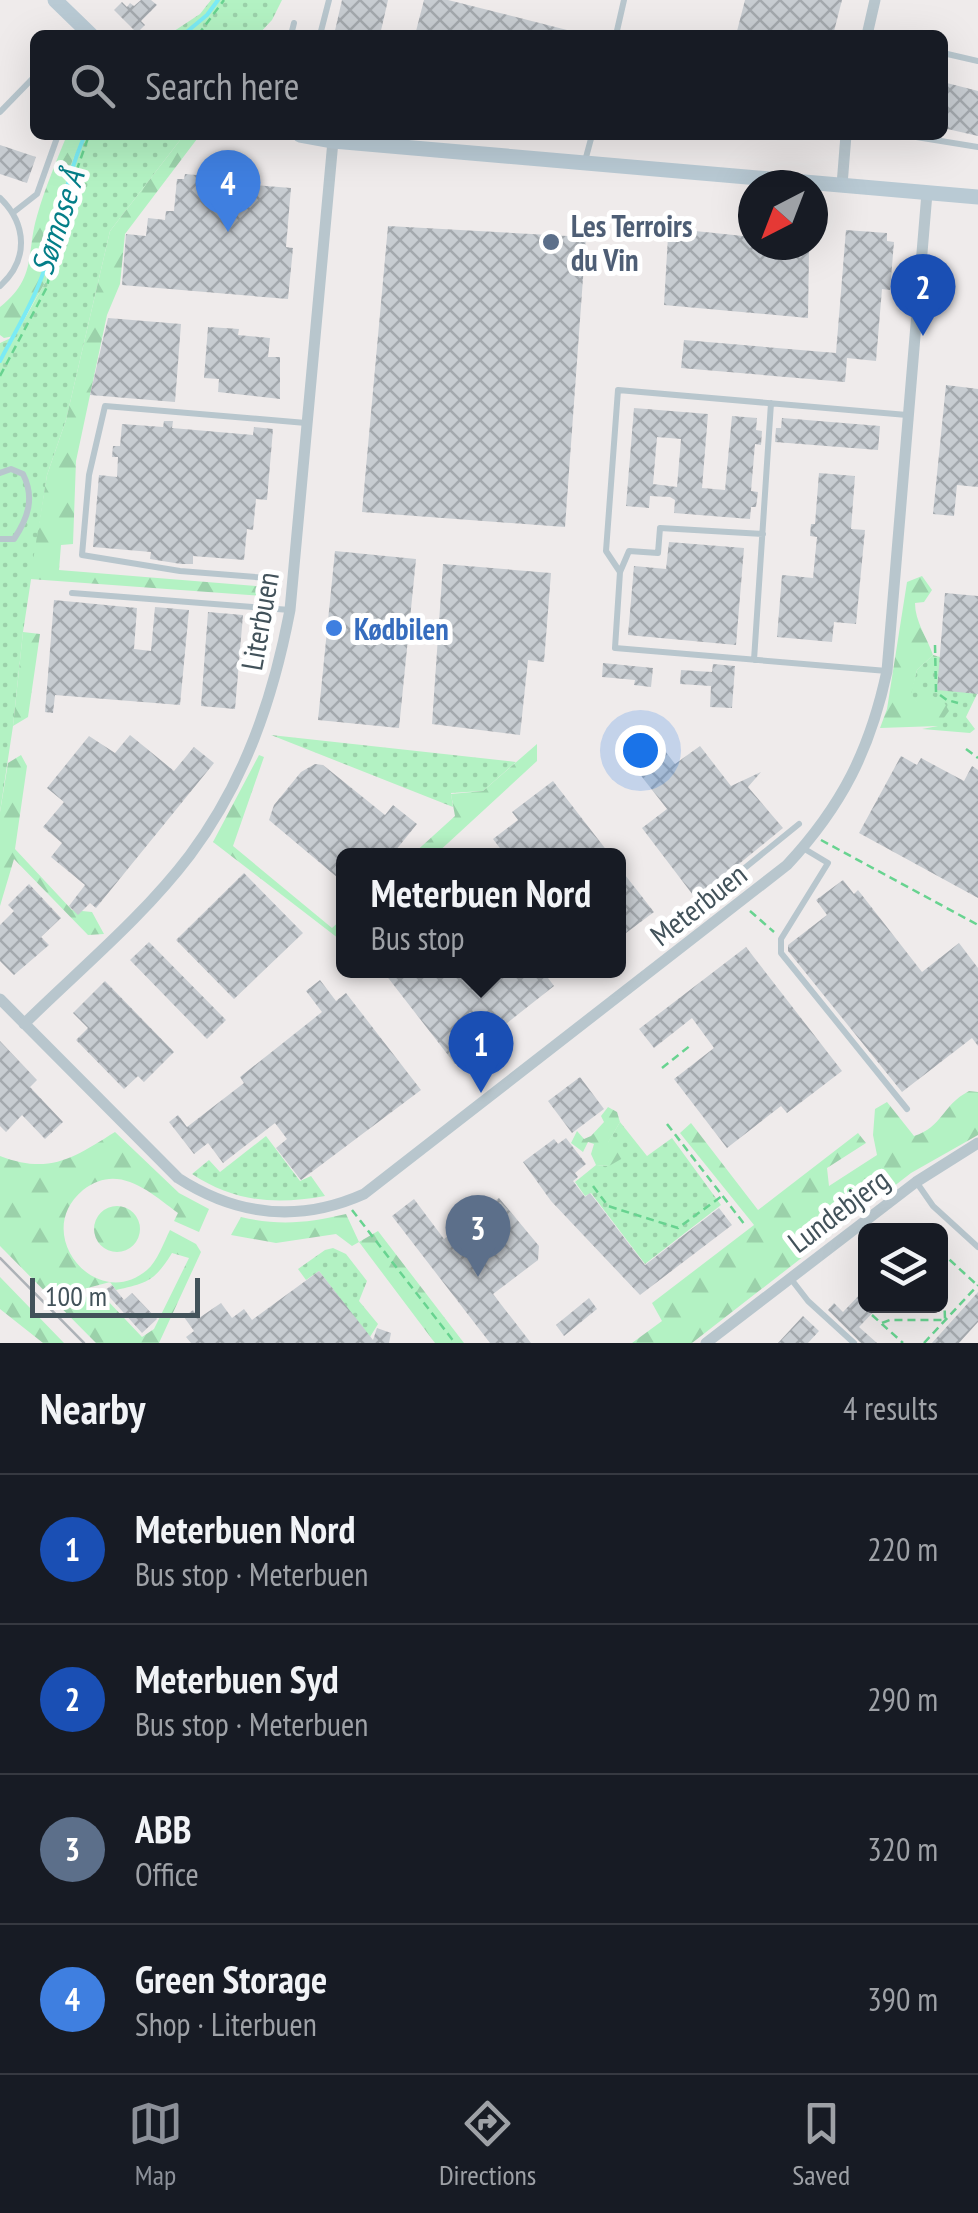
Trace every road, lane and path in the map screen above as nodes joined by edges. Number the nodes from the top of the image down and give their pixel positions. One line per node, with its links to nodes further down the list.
1 (55, 0): 7 (street)
2 (224, 0): 8 (path)
3 (329, 0): 10 (lane)
4 (624, 0): 11 (lane)
5 (875, 0): 12 (street)
6 (294, 22): 9 (lane)
7 (81, 30)
8 (202, 30)
9 (292, 30)
10 (321, 30)
11 (617, 30)
12 (868, 30)
13 (948, 54): 14 (lane)
14 (978, 62)
15 (30, 81): 16 (lane)
16 (0, 112)
17 (56, 140): 29 (lane)
18 (87, 140): 31 (path)
19 (333, 140): 24 (street); 34 (street, Literbuen)
20 (591, 140): 24 (lane)
21 (846, 140): 25 (street)
22 (935, 140): 23 (lane)
23 (978, 147)
24 (586, 161): 25 (street)
25 (842, 184): 26 (street)
26 (926, 193): 27 (street); 33 (street, Meterbuen)
27 (978, 197)
28 (0, 198): 29 (lane)
29 (14, 212): 30 (lane)
30 (0, 286)
31 (0, 376)
32 (771, 403): 33 (lane); 36 (lane); 38 (lane)
33 (908, 415): 44 (street, Meterbuen)
34 (307, 423): 39 (lane); 41 (street, Literbuen)
35 (0, 472): 37 (lane)
36 (763, 534): 38 (lane); 43 (lane)
37 (0, 539)
38 (620, 572): 43 (lane)
39 (268, 578)
40 (72, 593): 41 (lane)
41 (290, 610): 56 (street, Literbuen)
42 (935, 645): 45 (path)
43 (754, 660): 44 (lane)
44 (888, 671): 49 (street, Meterbuen)
45 (958, 703)
46 (966, 749): 47 (path)
47 (978, 758)
48 (799, 824): 52 (lane)
49 (814, 836): 50 (street, Meterbuen); 53 (path)
50 (803, 848): 51 (street, Meterbuen); 54 (lane)
51 (743, 902): 54 (path); 65 (street, Meterbuen)
52 (696, 918)
53 (978, 925)
54 (782, 936): 59 (lane)
55 (0, 1000): 56 (street, Meterbuen)
56 (24, 1024): 65 (street, Meterbuen)
57 (690, 1046): 58 (path)
58 (662, 1068)
59 (907, 1109)
60 (667, 1124): 64 (path)
61 (978, 1143): 62 (street, Lundebjerg)
62 (916, 1182): 67 (lane, Lundebjerg); 69 (street, Lundebjerg)
63 (593, 1186): 64 (path)
64 (722, 1196): 66 (path)
65 (345, 1202): 75 (path)
66 (745, 1225)
67 (978, 1247)
68 (948, 1258): 70 (path)
69 (790, 1278): 76 (street, Lundebjerg); 77 (lane, Lundebjerg)
70 (978, 1285): 73 (path)
71 (945, 1313): 73 (path)
72 (872, 1316): 74 (path)
73 (945, 1320): 74 (path); 79 (path)
74 (882, 1323): 78 (path)
75 (455, 1343)
76 (706, 1343)
77 (854, 1343)
78 (903, 1343)
79 (924, 1343)

